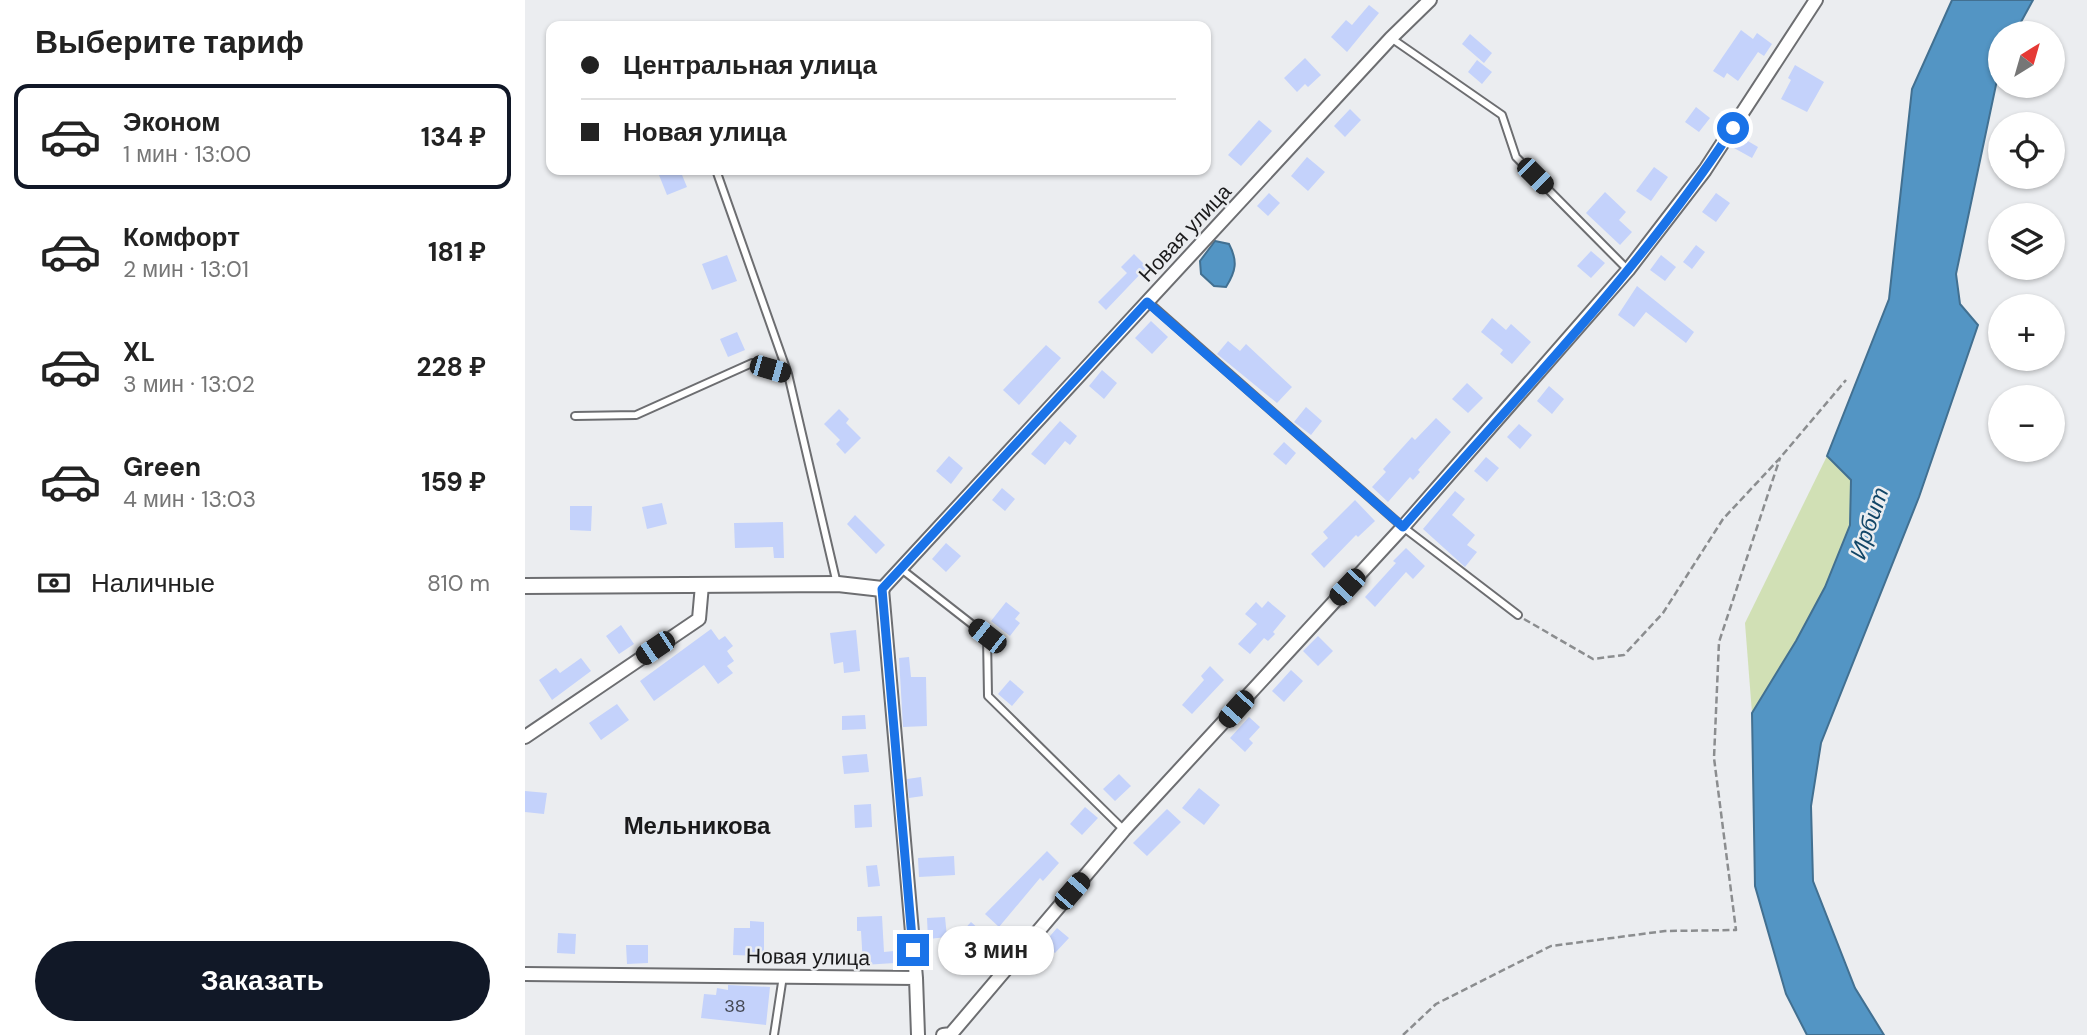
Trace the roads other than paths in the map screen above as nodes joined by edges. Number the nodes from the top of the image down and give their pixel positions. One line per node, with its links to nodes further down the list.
1 (1430, 0): 3 (street, Новая улица)
2 (1816, 0): 5 (street)
3 (1391, 38): 5 (lane); 6 (street, Новая улица)
4 (718, 175): 7 (lane)
5 (1628, 271): 9 (street)
6 (1147, 302): 9 (lane); 10 (street, Новая улица)
7 (787, 374): 8 (lane); 11 (lane)
8 (575, 416)
9 (1403, 527): 15 (lane); 17 (street)
10 (900, 568): 14 (street, Новая улица); 17 (lane)
11 (838, 584): 12 (street); 14 (street)
12 (702, 585): 13 (street); 16 (street)
13 (525, 586)
14 (882, 589): 20 (street)
15 (1518, 615)
16 (525, 737)
17 (1124, 830): 23 (street)
18 (525, 974): 19 (street, Новая улица)
19 (783, 976): 20 (street, Новая улица); 21 (lane)
20 (916, 978): 22 (street)
21 (773, 1035)
22 (918, 1035)
23 (949, 1035)

